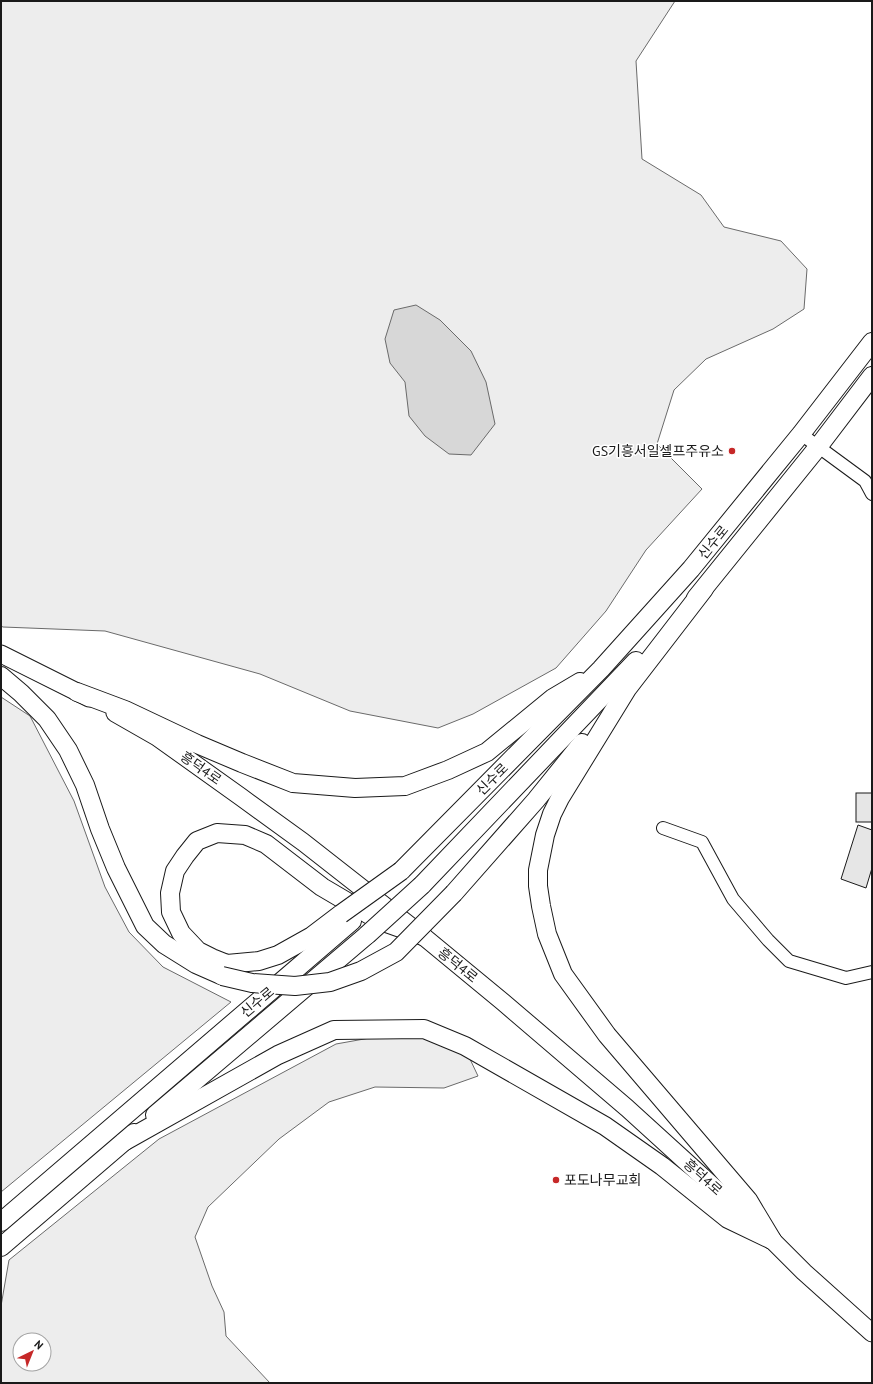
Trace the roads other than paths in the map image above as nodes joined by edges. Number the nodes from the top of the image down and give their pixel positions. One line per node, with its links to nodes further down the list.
1 (872, 342): 3 (main road, 신수로)
2 (872, 376): 4 (main road, 신수로)
3 (801, 434): 4 (street); 8 (main road, 신수로)
4 (818, 447): 5 (street); 6 (main road, 신수로)
5 (872, 494)
6 (704, 589): 10 (main road); 16 (main road, 신수로, bridge)
7 (1, 654): 11 (street, 흥덕4로)
8 (601, 669): 11 (main road); 13 (main road, 신수로, bridge)
9 (1, 676): 10 (main road, bridge)
10 (627, 689): 18 (main road)
11 (77, 692): 14 (street, 흥덕4로)
12 (663, 828): 15 (street)
13 (346, 918): 14 (main road); 17 (main road, 신수로)
14 (423, 936): 18 (street, 흥덕4로)
15 (872, 972)
16 (125, 1141): 18 (main road); 19 (main road, 신수로)
17 (1, 1222)
18 (772, 1240): 20 (street, 흥덕4로)
19 (1, 1247)
20 (872, 1333)

